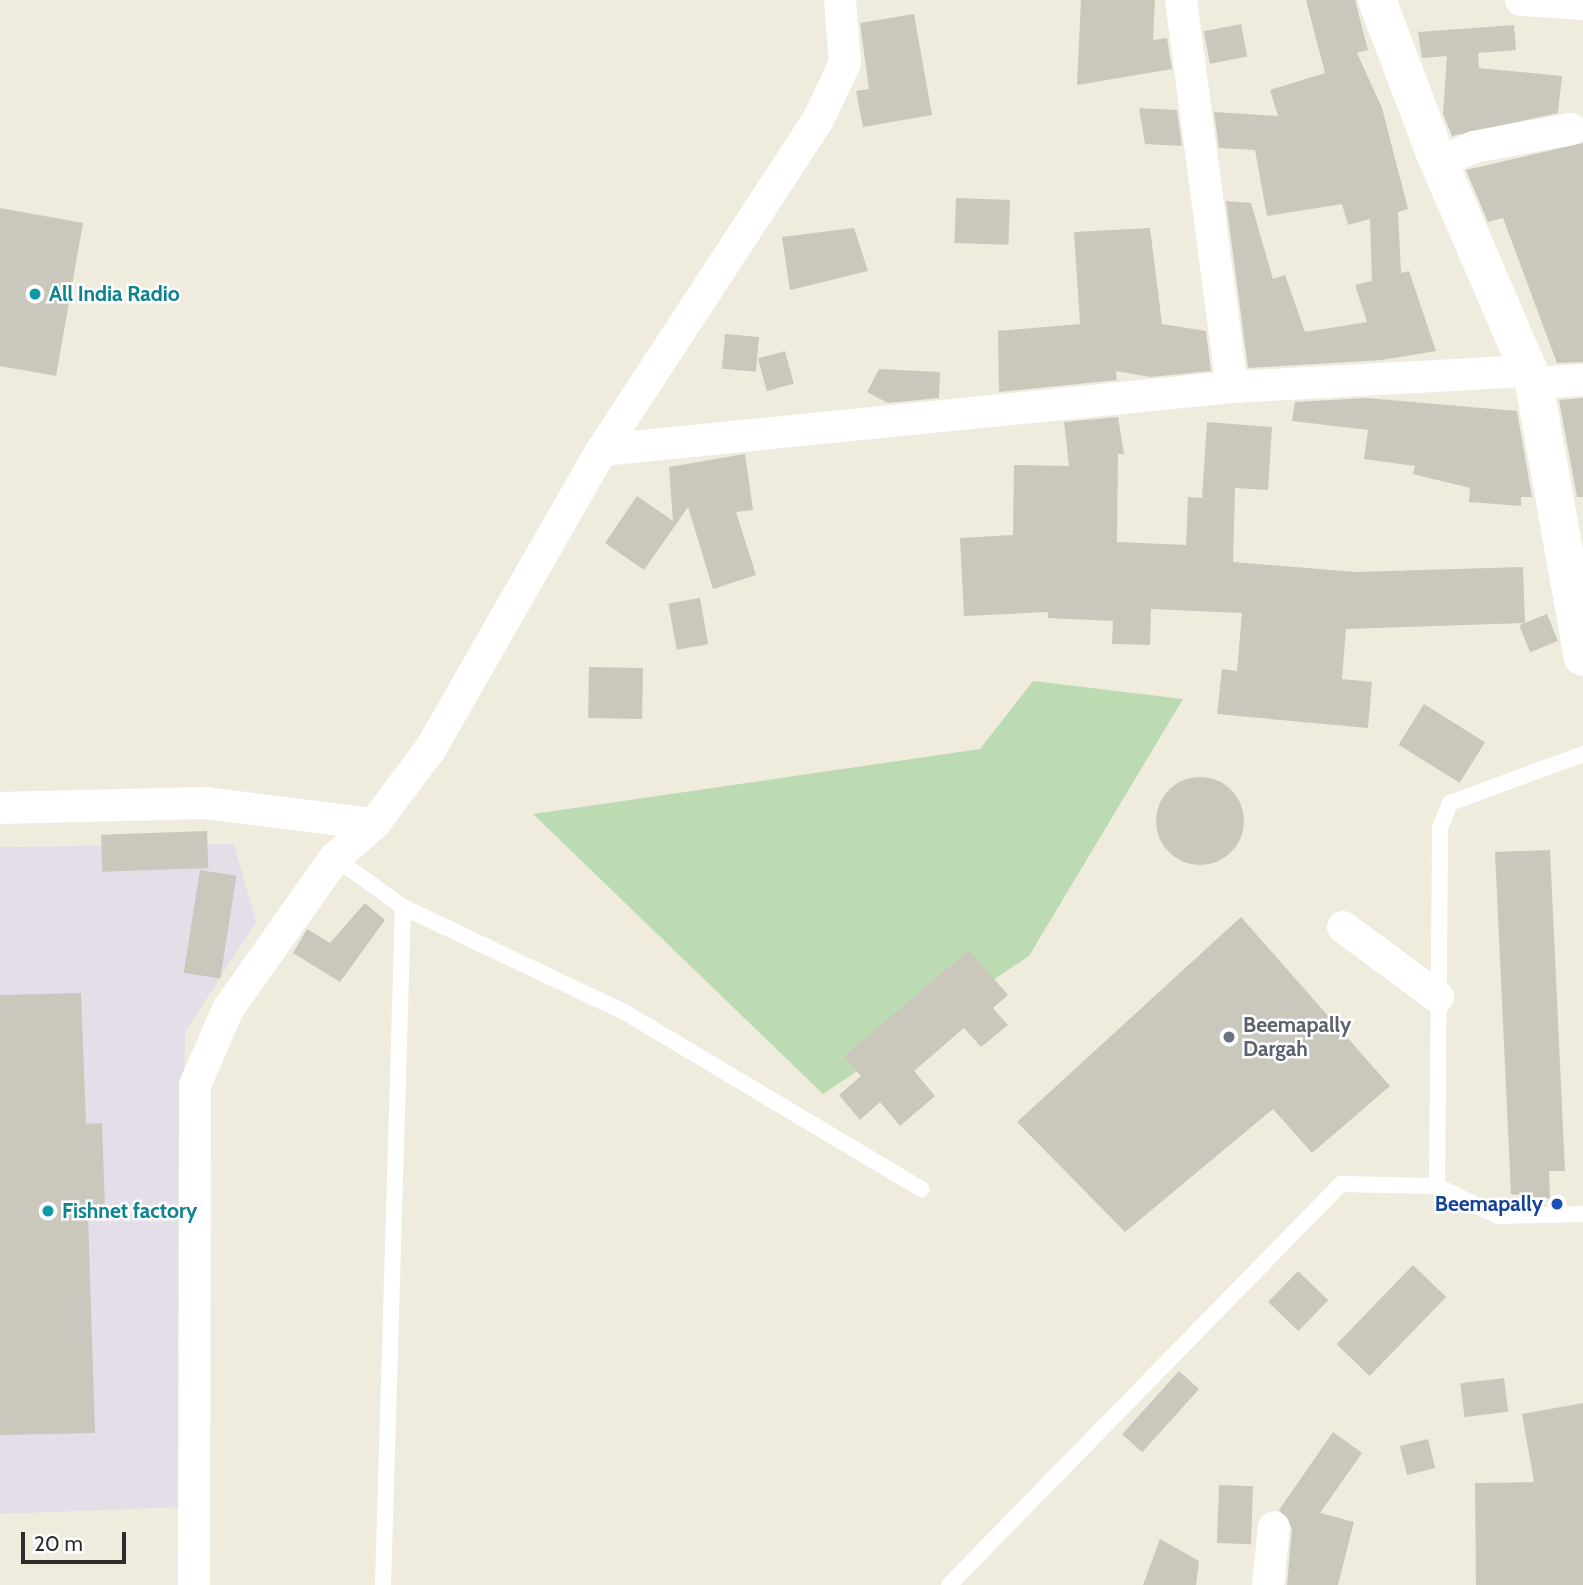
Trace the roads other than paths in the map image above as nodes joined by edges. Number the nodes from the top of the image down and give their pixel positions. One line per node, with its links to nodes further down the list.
1 (840, 0): 11 (street)
2 (1181, 0): 10 (street)
3 (1377, 0): 7 (main road)
4 (1521, 0): 5 (street)
5 (1583, 4)
6 (1572, 129): 7 (street)
7 (1439, 162): 8 (main road)
8 (1531, 377): 9 (street); 10 (street); 12 (main road)
9 (1583, 380)
10 (1232, 387): 11 (street)
11 (602, 450): 15 (street)
12 (1583, 657)
13 (1583, 754): 19 (lane)
14 (0, 807): 15 (street)
15 (374, 824): 16 (street)
16 (335, 858): 17 (lane); 24 (street)
17 (402, 907): 21 (lane); 25 (lane)
18 (1343, 927): 19 (street)
19 (1438, 997): 20 (lane)
20 (1437, 1186): 22 (lane); 26 (lane)
21 (921, 1189)
22 (1583, 1214)
23 (1274, 1527): 27 (street)
24 (194, 1585)
25 (383, 1585)
26 (949, 1585)
27 (1268, 1585)

